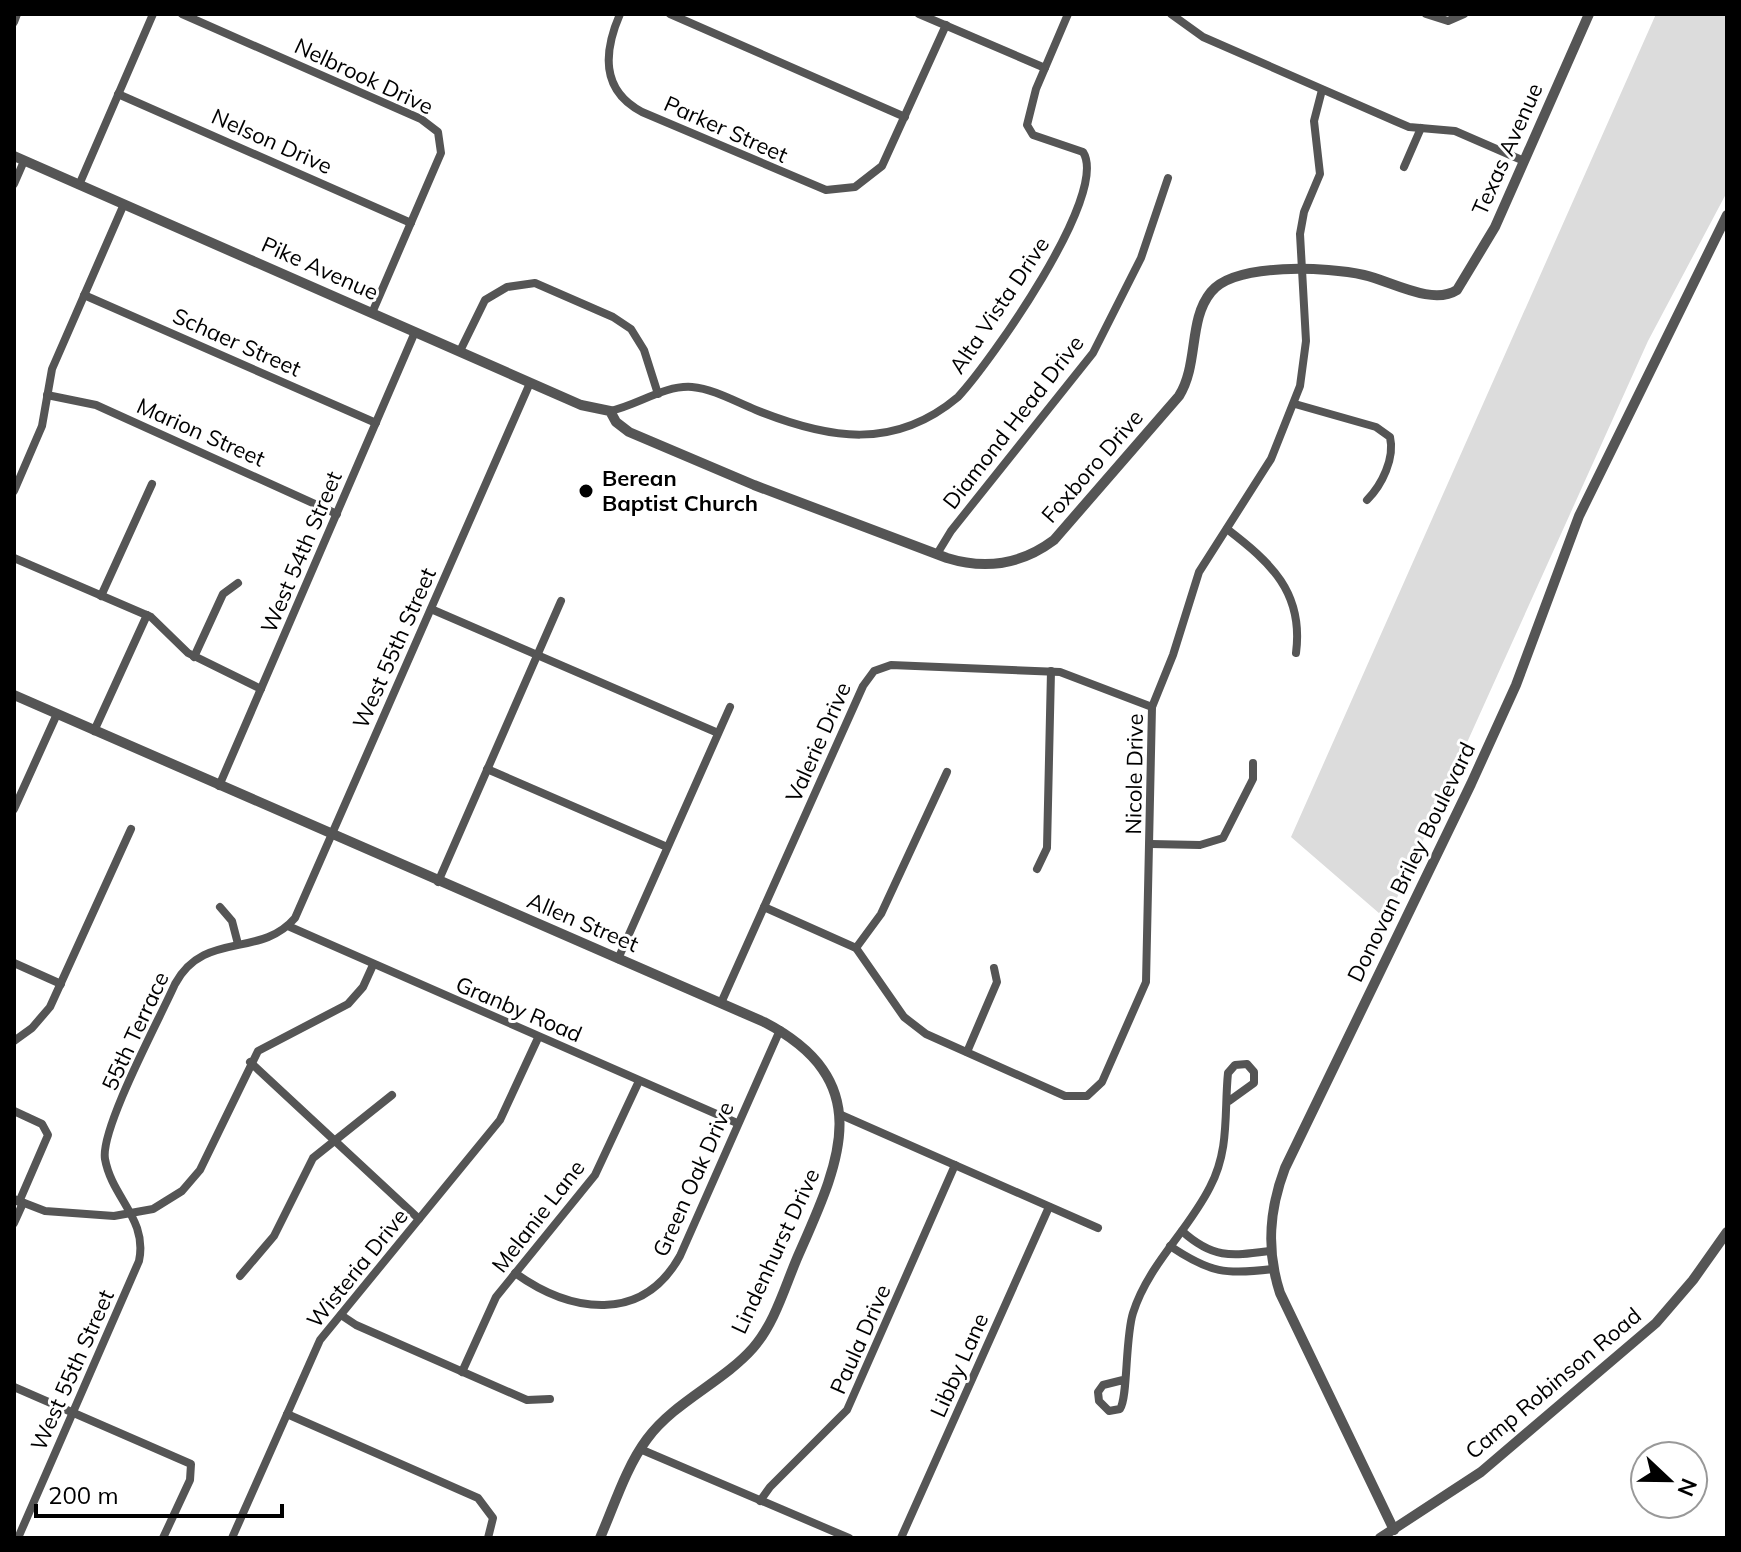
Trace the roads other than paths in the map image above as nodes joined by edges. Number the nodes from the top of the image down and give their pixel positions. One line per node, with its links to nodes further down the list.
1 (153, 14): 15 (street)
2 (182, 14): 26 (street, Nelbrook Drive)
3 (620, 14): 16 (street, Parker Street)
4 (670, 14): 16 (street)
5 (919, 14): 12 (street)
6 (1068, 14): 13 (street)
7 (1171, 14): 11 (street)
8 (1426, 14): 9 (street)
9 (1464, 14)
10 (1589, 14): 19 (street, Texas Avenue)
11 (1183, 18): 14 (street)
12 (946, 25): 13 (street); 16 (street)
13 (1045, 68): 34 (street, Alta Vista Drive)
14 (1322, 90): 17 (street); 27 (street, Nicole Drive)
15 (118, 94): 23 (street); 26 (street, Nelson Drive)
16 (905, 117)
17 (1421, 128): 19 (street); 20 (street)
18 (19, 158): 22 (street); 23 (street, Pike Avenue)
19 (1524, 161): 28 (street, Texas Avenue)
20 (1404, 167)
21 (1168, 178): 44 (street, Diamond Head Drive)
22 (14, 184)
23 (79, 185): 24 (street, Pike Avenue)
24 (124, 204): 29 (street); 30 (street, Pike Avenue)
25 (1727, 215): 107 (street, Donovan Briley Boulevard)
26 (411, 223): 30 (street, Nelbrook Drive)
27 (1300, 271): 28 (street, Foxboro Drive); 36 (street, Nicole Drive); 44 (street, Foxboro Drive)
28 (1451, 294)
29 (84, 295): 35 (street); 38 (street, Schaer Street)
30 (372, 313): 31 (street, Pike Avenue)
31 (415, 332): 32 (street, Pike Avenue); 38 (street, West 54th Street)
32 (460, 351): 33 (street, Pike Avenue); 34 (street)
33 (530, 383): 37 (street, Pike Avenue); 49 (street, West 55th Street)
34 (658, 394): 37 (street, Alta Vista Drive)
35 (47, 395): 40 (street); 42 (street, Marion Street)
36 (1295, 404): 41 (street); 43 (street, Nicole Drive)
37 (610, 411): 44 (street, Foxboro Drive)
38 (376, 423): 42 (street, West 54th Street)
39 (152, 484): 47 (street)
40 (14, 491)
41 (1367, 500)
42 (337, 514): 55 (street, West 54th Street)
43 (1227, 529): 51 (street); 58 (street, Nicole Drive)
44 (937, 554)
45 (14, 558): 47 (street)
46 (238, 583): 53 (street)
47 (101, 596): 50 (street)
48 (561, 601): 52 (street)
49 (431, 609): 52 (street); 68 (street, West 55th Street)
50 (147, 615): 53 (street); 60 (street)
51 (1296, 653)
52 (537, 656): 61 (street); 63 (street)
53 (194, 657): 55 (street)
54 (1051, 671): 58 (street, Valerie Drive); 71 (street); 74 (street, Valerie Drive)
55 (261, 689): 65 (street, West 54th Street)
56 (14, 695): 59 (street, Allen Street)
57 (730, 707): 61 (street)
58 (1152, 707): 69 (street, Nicole Drive)
59 (57, 714): 60 (street, Allen Street); 66 (street)
60 (94, 731): 65 (street, Allen Street)
61 (718, 733): 70 (street)
62 (1253, 763): 69 (street)
63 (487, 769): 70 (street); 72 (street)
64 (947, 772): 77 (street)
65 (219, 786): 68 (street, Allen Street)
66 (14, 809)
67 (131, 829): 82 (street)
68 (332, 836): 72 (street, Allen Street); 75 (street, West 55th Street)
69 (1151, 844): 87 (street, Nicole Drive)
70 (667, 847): 78 (street)
71 (1037, 869)
72 (438, 882): 78 (street, Allen Street)
73 (220, 907): 76 (street)
74 (764, 907): 77 (street); 83 (street, Valerie Drive)
75 (288, 926): 76 (street, 55th Terrace); 80 (street, Granby Road)
76 (238, 944): 99 (street, 55th Terrace)
77 (856, 948): 87 (street, Nicole Drive)
78 (618, 959): 83 (street, Allen Street)
79 (14, 963): 82 (street)
80 (373, 965): 85 (street, Granby Road); 88 (street)
81 (994, 968): 87 (street)
82 (61, 984): 86 (street)
83 (721, 1003): 84 (street, Allen Street)
84 (780, 1030): 93 (street, Allen Street); 94 (street, Green Oak Drive)
85 (538, 1038): 89 (street, Granby Road); 100 (street, Wisteria Drive)
86 (14, 1041)
87 (967, 1052)
88 (250, 1062): 95 (street); 99 (street)
89 (639, 1081): 94 (street, Granby Road); 112 (street, Melanie Lane)
90 (392, 1095): 95 (street)
91 (1229, 1101): 91 (street); 103 (street)
92 (14, 1111): 97 (street)
93 (839, 1114): 96 (street); 121 (street, Lindenhurst Drive)
94 (737, 1123): 112 (street, Green Oak Drive)
95 (335, 1138): 100 (street); 113 (street)
96 (955, 1165): 98 (street); 122 (street, Paula Drive)
97 (19, 1202): 99 (street); 101 (street)
98 (1049, 1207): 102 (street); 130 (street, Libby Lane)
99 (134, 1214): 119 (street, West 55th Street)
100 (419, 1219): 114 (street, Wisteria Drive)
101 (14, 1223)
102 (1098, 1228)
103 (1182, 1231): 105 (street); 106 (street)
104 (1727, 1232): 123 (street, Camp Robinson Road)
105 (1170, 1246): 109 (street); 116 (street)
106 (1207, 1250): 108 (street); 109 (street)
107 (1270, 1251): 108 (street); 110 (street, Donovan Briley Boulevard)
108 (1232, 1255): 111 (street)
109 (1201, 1267): 111 (street)
110 (1273, 1269): 111 (street); 123 (street, Donovan Briley Boulevard)
111 (1232, 1272)
112 (515, 1273): 115 (street, Melanie Lane)
113 (240, 1276)
114 (341, 1315): 115 (street); 120 (street, Wisteria Drive)
115 (462, 1372): 118 (street)
116 (1123, 1380)
117 (14, 1387): 119 (street)
118 (550, 1399)
119 (73, 1412): 124 (street, West 55th Street); 125 (street)
120 (287, 1414): 126 (street, Wisteria Drive); 127 (street)
121 (640, 1449): 122 (street); 128 (street, Lindenhurst Drive)
122 (760, 1501): 129 (street)
123 (1394, 1530): 131 (street, Camp Robinson Road)
124 (19, 1536)
125 (163, 1538)
126 (232, 1538)
127 (488, 1538)
128 (600, 1538)
129 (849, 1538)
130 (901, 1538)
131 (1380, 1538)

